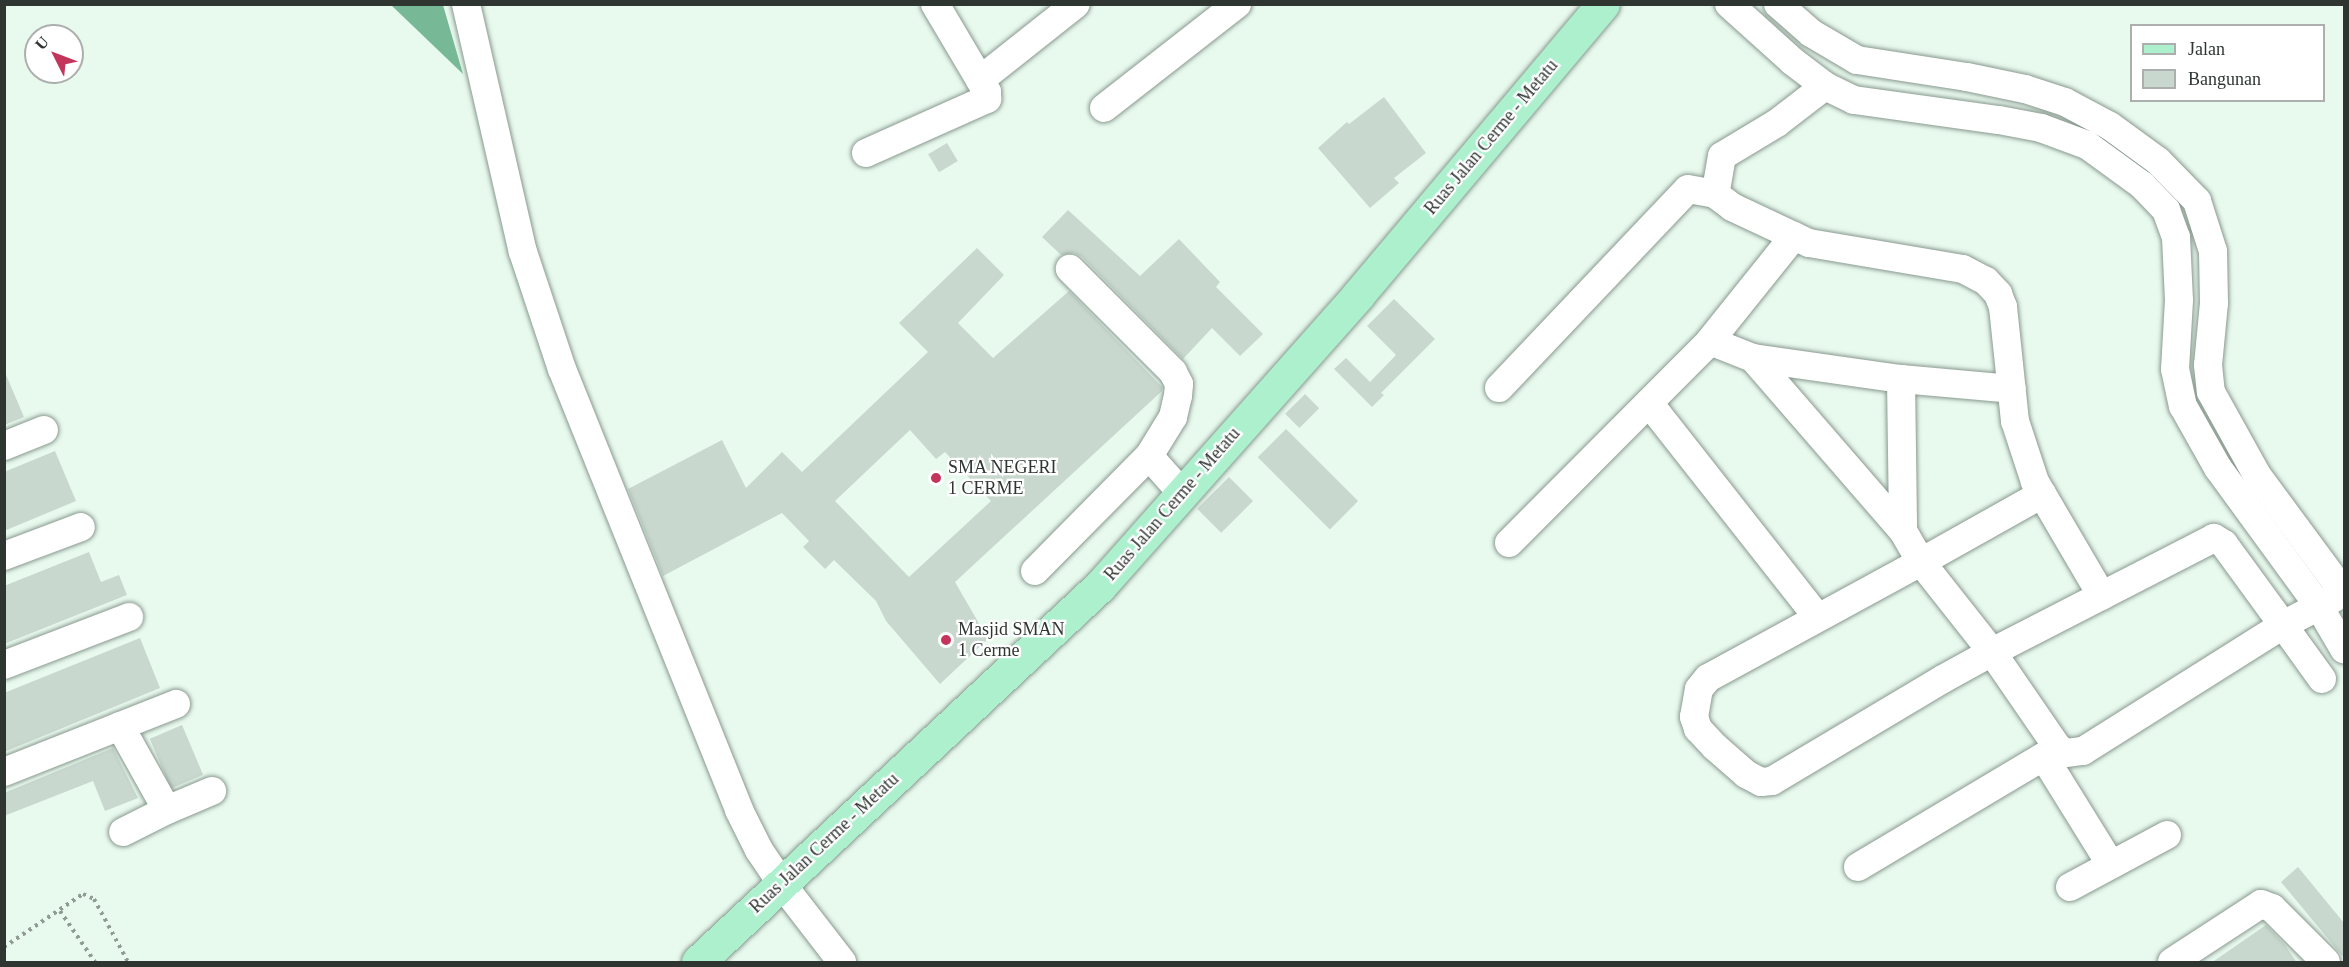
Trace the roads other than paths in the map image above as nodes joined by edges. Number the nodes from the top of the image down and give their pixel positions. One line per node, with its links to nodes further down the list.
1 (466, 4): 58 (street)
2 (1076, 4): 9 (street)
3 (1237, 4): 12 (street)
4 (1603, 4): 30 (main road, Ruas Jalan Cerme - Metatu)
5 (1729, 4): 11 (street)
6 (1778, 4): 8 (street)
7 (937, 5): 9 (street)
8 (1958, 76): 10 (street); 13 (street)
9 (980, 80): 15 (street)
10 (2007, 85): 14 (street); 17 (street)
11 (1825, 86): 13 (street); 16 (street)
12 (1104, 108)
13 (1950, 112): 14 (street)
14 (1999, 120): 18 (street)
15 (866, 153)
16 (1715, 194): 19 (street); 24 (street)
17 (2197, 201): 18 (street); 38 (street)
18 (2166, 210): 40 (street)
19 (1794, 236): 21 (street); 25 (street)
20 (1070, 269): 29 (street)
21 (1710, 340): 22 (street); 26 (street)
22 (1753, 358): 23 (street); 33 (street)
23 (1901, 379): 25 (street); 33 (street)
24 (1499, 388)
25 (2012, 389): 31 (street)
26 (1648, 403): 34 (street); 42 (street)
27 (44, 430): 28 (street)
28 (4, 446)
29 (1149, 456): 30 (street); 37 (street)
30 (1182, 493): 58 (main road, Ruas Jalan Cerme - Metatu)
31 (2042, 494): 36 (street); 39 (street)
32 (81, 527): 35 (street)
33 (1903, 531): 36 (street)
34 (1509, 543)
35 (4, 556)
36 (1921, 562): 42 (street); 45 (street)
37 (1035, 571)
38 (2344, 593): 40 (street)
39 (2102, 596): 43 (street); 45 (street)
40 (2320, 608): 43 (street); 44 (street)
41 (129, 617): 46 (street)
42 (1818, 618): 45 (street)
43 (2283, 625): 47 (street); 50 (street)
44 (2344, 649)
45 (1992, 652): 50 (street)
46 (4, 665)
47 (2322, 679)
48 (176, 704): 49 (street)
49 (120, 726): 51 (street); 53 (street)
50 (2051, 752): 56 (street); 57 (street)
51 (4, 772)
52 (212, 791): 53 (street)
53 (167, 810): 54 (street)
54 (123, 832)
55 (2167, 835): 56 (street)
56 (2111, 865): 59 (street)
57 (1858, 867)
58 (781, 883): 60 (main road, Ruas Jalan Cerme - Metatu); 61 (street)
59 (2070, 887)
60 (698, 963)
61 (842, 963)
62 (2172, 963): 63 (street)
63 (2326, 963)

